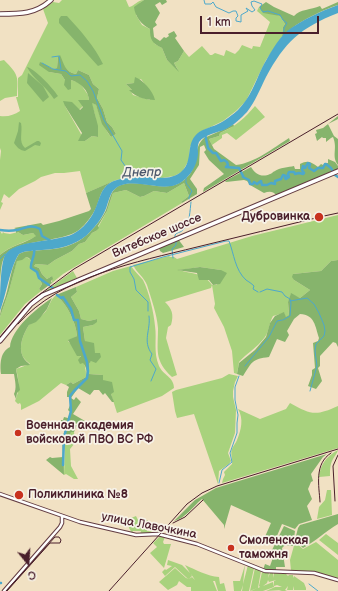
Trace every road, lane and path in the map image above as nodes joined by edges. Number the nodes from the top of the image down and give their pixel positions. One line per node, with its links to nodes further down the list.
1 (51, 0): 2 (main road)
2 (0, 14)
3 (338, 170): 4 (main road, Витебское шоссе)
4 (0, 341)
5 (0, 494): 6 (main road, улица Лавочкина)
6 (62, 516): 7 (main road, улица Лавочкина); 8 (main road)
7 (338, 580)
8 (4, 591)

